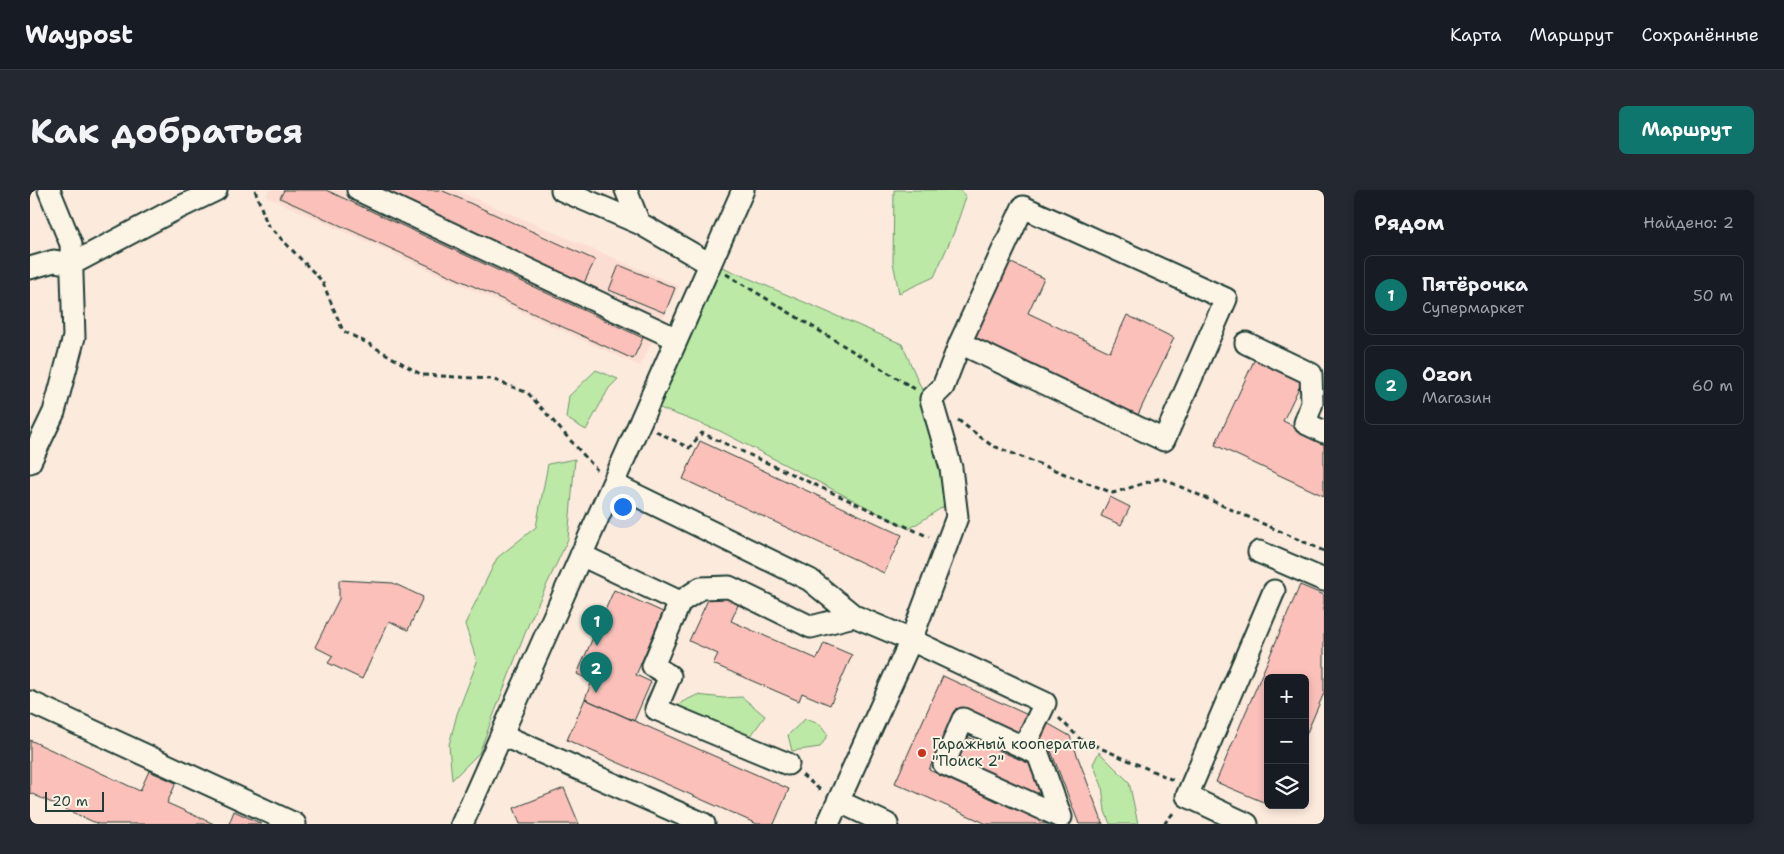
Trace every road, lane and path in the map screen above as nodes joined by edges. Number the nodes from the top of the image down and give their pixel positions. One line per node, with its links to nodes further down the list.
1 (49, 190): 9 (street)
2 (216, 190): 9 (street)
3 (255, 190): 19 (path)
4 (358, 190): 12 (street)
5 (562, 190): 8 (street)
6 (626, 190): 8 (street)
7 (743, 190): 10 (street)
8 (639, 223): 10 (street)
9 (72, 264): 11 (street); 18 (street)
10 (710, 264): 12 (street); 15 (path)
11 (30, 268)
12 (677, 339): 16 (street)
13 (960, 343): 13 (street); 15 (street)
14 (1246, 343): 17 (street)
15 (931, 399): 20 (street); 21 (path)
16 (640, 422): 19 (street); 20 (path)
17 (1324, 432)
18 (31, 460)
19 (613, 484): 23 (street); 27 (street)
20 (947, 546): 28 (street)
21 (1324, 551)
22 (1260, 552): 24 (street)
23 (581, 555): 26 (street); 31 (street)
24 (1324, 580)
25 (1274, 591): 34 (street)
26 (680, 602): 27 (street); 33 (street)
27 (854, 616): 28 (street)
28 (911, 640): 30 (street); 35 (street)
29 (30, 702): 37 (street)
30 (1045, 703): 32 (street); 34 (path)
31 (502, 734): 38 (street); 39 (street)
32 (1024, 747): 32 (street)
33 (788, 764): 35 (path)
34 (1187, 796): 41 (street)
35 (838, 801): 36 (street); 40 (street)
36 (873, 821)
37 (295, 824)
38 (462, 824)
39 (704, 824)
40 (828, 824)
41 (1247, 824)

